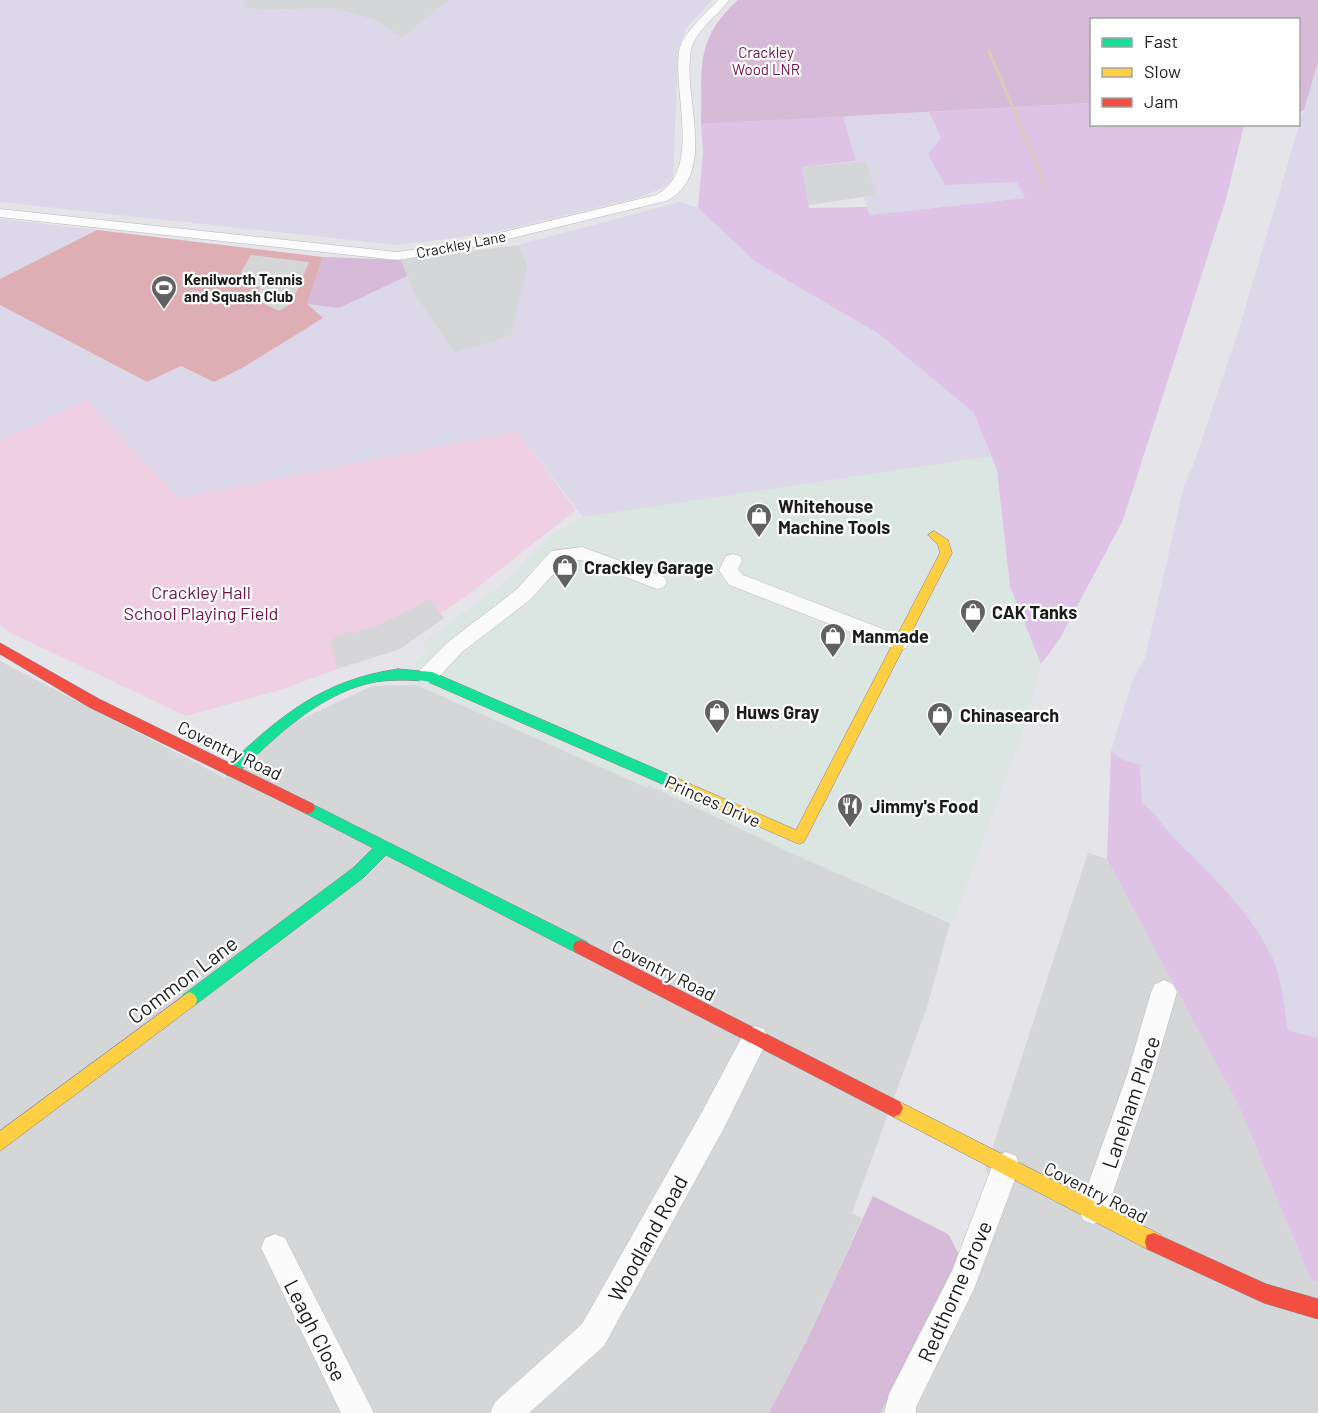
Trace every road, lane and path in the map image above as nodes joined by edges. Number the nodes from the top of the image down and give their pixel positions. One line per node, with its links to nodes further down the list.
1 (724, 0): 2 (street, Crackley Lane)
2 (0, 213)
3 (934, 536): 6 (street, Princes Drive)
4 (733, 561): 6 (street)
5 (657, 582): 8 (street)
6 (899, 643): 8 (street, Princes Drive)
7 (0, 648): 9 (street, Coventry Road)
8 (427, 676): 9 (street, Princes Drive)
9 (231, 771): 10 (street, Coventry Road)
10 (385, 846): 12 (street, Coventry Road); 13 (street, Common Lane)
11 (1164, 992): 15 (street, Laneham Place)
12 (755, 1038): 14 (street, Coventry Road); 19 (street, Woodland Road)
13 (0, 1142)
14 (1006, 1166): 15 (street, Coventry Road); 20 (street, Redthorne Grove)
15 (1093, 1210): 17 (street, Coventry Road)
16 (275, 1248): 18 (street, Leagh Close)
17 (1318, 1309)
18 (358, 1413)
19 (506, 1413)
20 (900, 1413)

